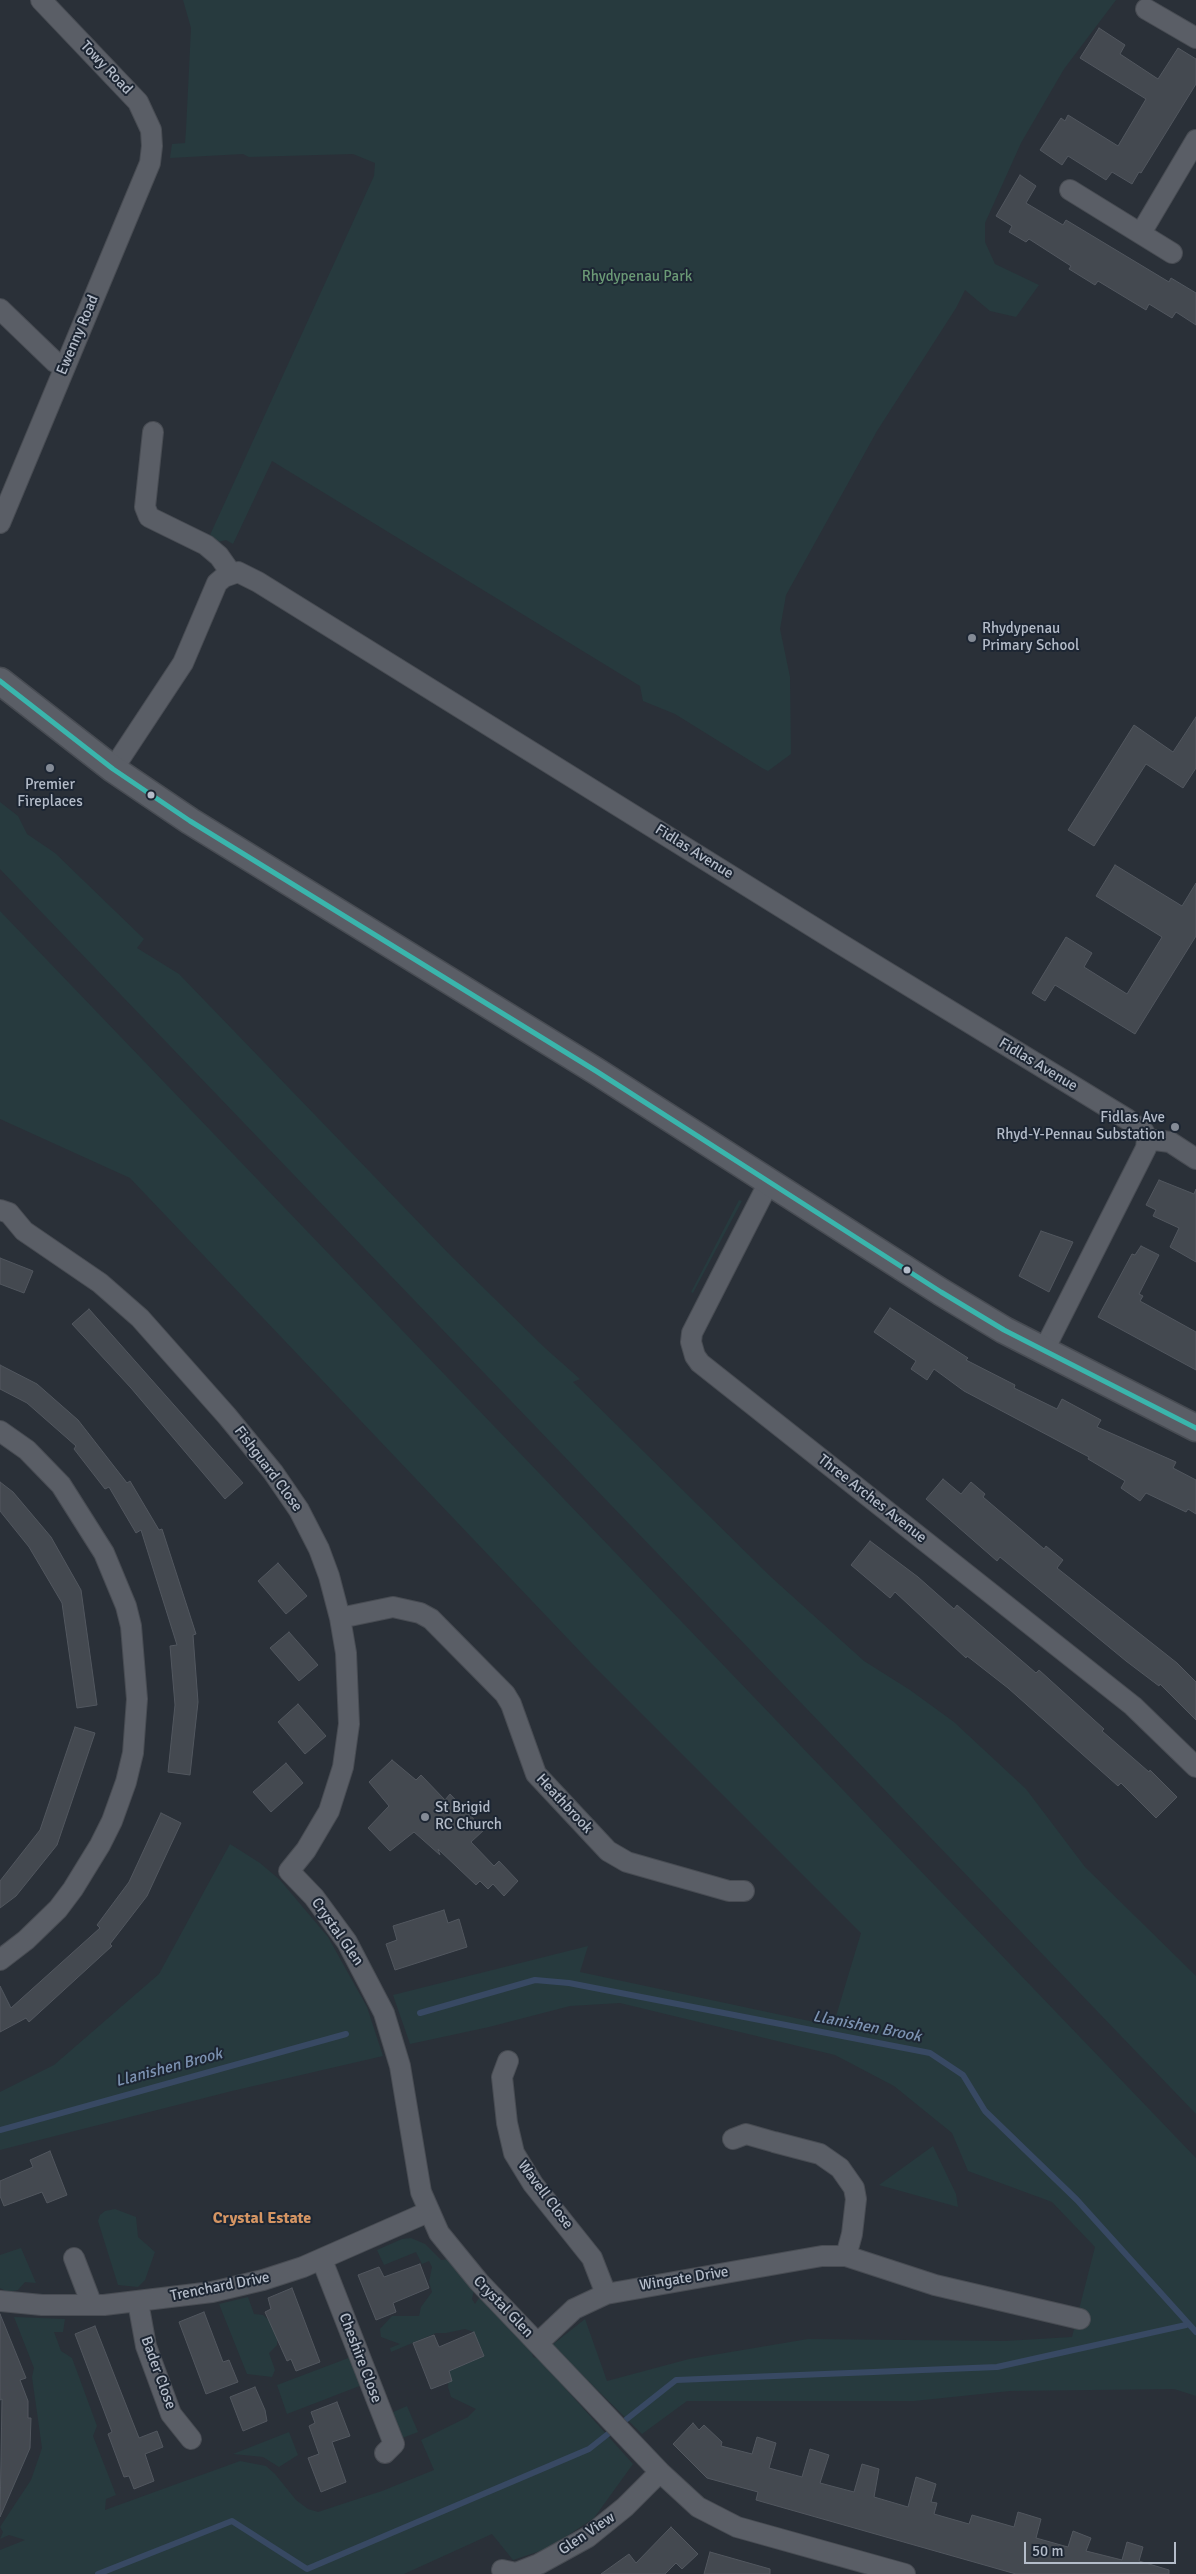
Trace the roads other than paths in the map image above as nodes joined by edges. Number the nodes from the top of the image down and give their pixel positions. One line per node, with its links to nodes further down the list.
1 (41, 0): 5 (street, Towy Road)
2 (1146, 9): 3 (street)
3 (1196, 38)
4 (1196, 140): 7 (street)
5 (152, 146): 10 (street, Ewenny Road)
6 (1070, 190): 7 (street)
7 (1141, 233): 8 (street)
8 (1172, 252)
9 (0, 309): 10 (street)
10 (64, 367): 12 (street, Ewenny Road)
11 (153, 432): 13 (street)
12 (0, 522)
13 (231, 573): 15 (street); 16 (street, Fidlas Avenue)
14 (0, 681): 15 (street)
15 (114, 768): 18 (street)
16 (1147, 1139): 17 (street); 20 (street)
17 (1196, 1159)
18 (769, 1182): 20 (street); 24 (street, Three Arches Avenue)
19 (0, 1210): 23 (street, Fishguard Close)
20 (1044, 1350): 21 (street)
21 (1196, 1428)
22 (0, 1431): 27 (street)
23 (340, 1618): 25 (street, Fishguard Close); 26 (street, Heathbrook)
24 (1196, 1767)
25 (289, 1871): 30 (street, Crystal Glen)
26 (744, 1891)
27 (0, 1960)
28 (508, 2061): 34 (street, Wavell Close)
29 (733, 2139): 31 (street)
30 (428, 2212): 33 (street, Trenchard Drive); 39 (street, Crystal Glen)
31 (846, 2256): 34 (street, Wingate Drive); 38 (street, Wingate Drive)
32 (74, 2258): 37 (street)
33 (322, 2260): 36 (street, Trenchard Drive); 41 (street, Cheshire Close)
34 (606, 2294): 39 (street, Wingate Drive)
35 (0, 2301): 37 (street, Trenchard Drive)
36 (138, 2302): 37 (street, Trenchard Drive); 40 (street, Bader Close)
37 (92, 2305)
38 (1080, 2319)
39 (538, 2343): 42 (street, Crystal Glen)
40 (192, 2439)
41 (385, 2453)
42 (660, 2472): 43 (street, Glen View); 44 (street, Crystal Glen)
43 (502, 2570)
44 (905, 2574)

